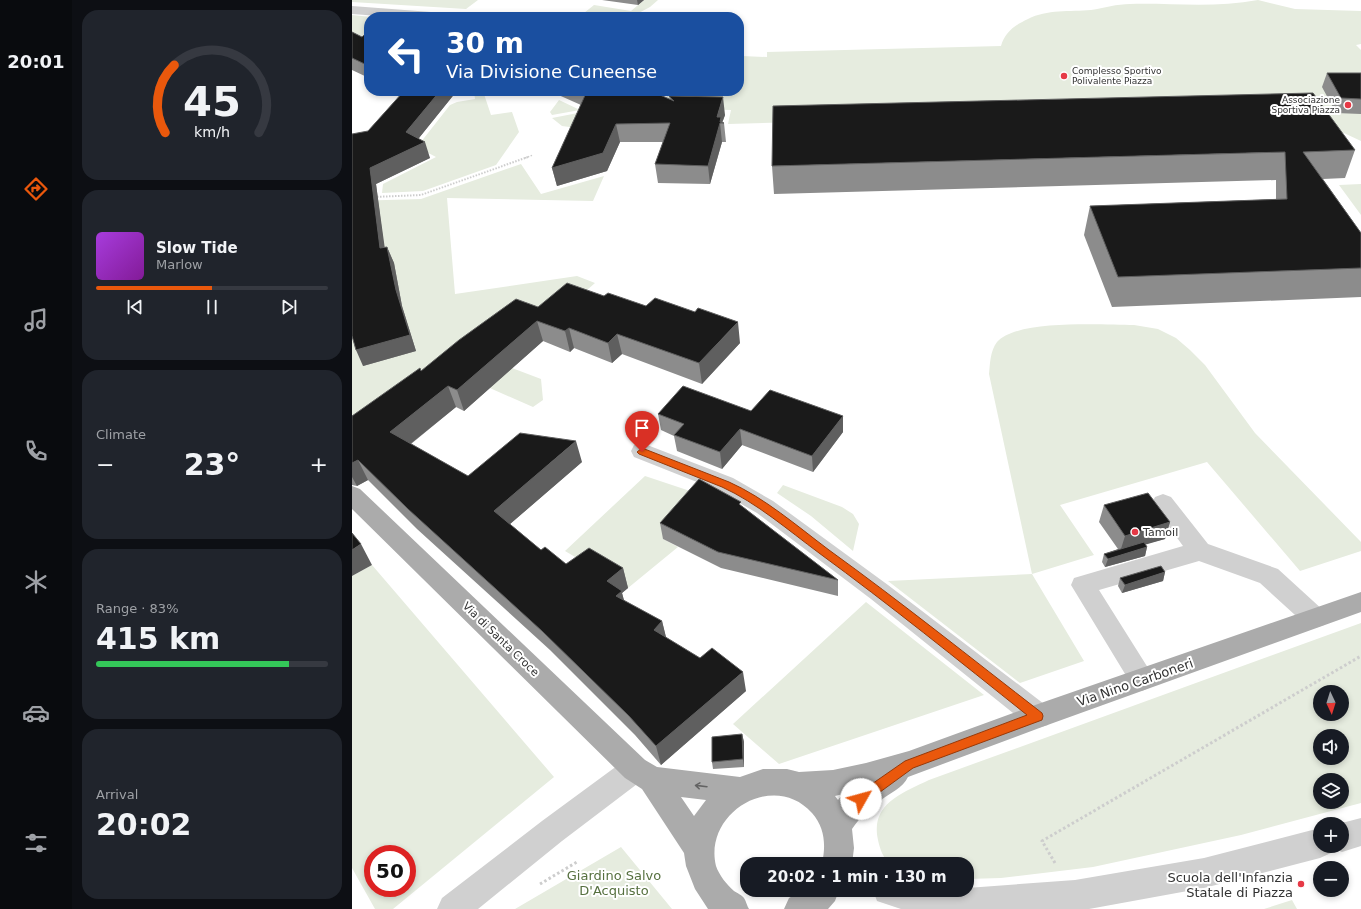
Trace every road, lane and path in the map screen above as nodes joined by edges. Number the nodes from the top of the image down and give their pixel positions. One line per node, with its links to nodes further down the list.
1 (352, 10): 2 (street)
2 (378, 12)
3 (533, 155): 4 (path)
4 (367, 197)
5 (642, 452): 13 (street)
6 (352, 495): 15 (main road, Via di Santa Croce)
7 (1163, 503): 8 (street)
8 (1200, 551): 10 (street); 12 (street)
9 (1361, 602): 10 (main road, Via Nino Carboneri)
10 (1315, 618): 12 (main road, Via Nino Carboneri)
11 (1361, 656): 24 (path)
12 (1142, 679): 13 (main road, Via Nino Carboneri)
13 (1038, 716): 14 (main road, Via Nino Carboneri)
14 (909, 764): 16 (main road, Via Nino Carboneri); 18 (main road, Via Nino Carboneri)
15 (643, 774): 17 (main road, one-way to 15); 22 (main road, Via di Santa Croce); 27 (street)
16 (799, 786): 17 (main road, Via Nino Carboneri); 18 (main road, Via Nino Carboneri)
17 (740, 790): 22 (main road, Via Nino Carboneri)
18 (837, 826): 23 (main road, Via Nino Carboneri)
19 (1361, 832): 20 (street)
20 (1349, 835)
21 (1313, 845): 26 (street)
22 (700, 850): 28 (main road, Via Nino Carboneri)
23 (838, 857)
24 (1057, 866)
25 (913, 897): 26 (street)
26 (1079, 903)
27 (453, 909)
28 (732, 909)

